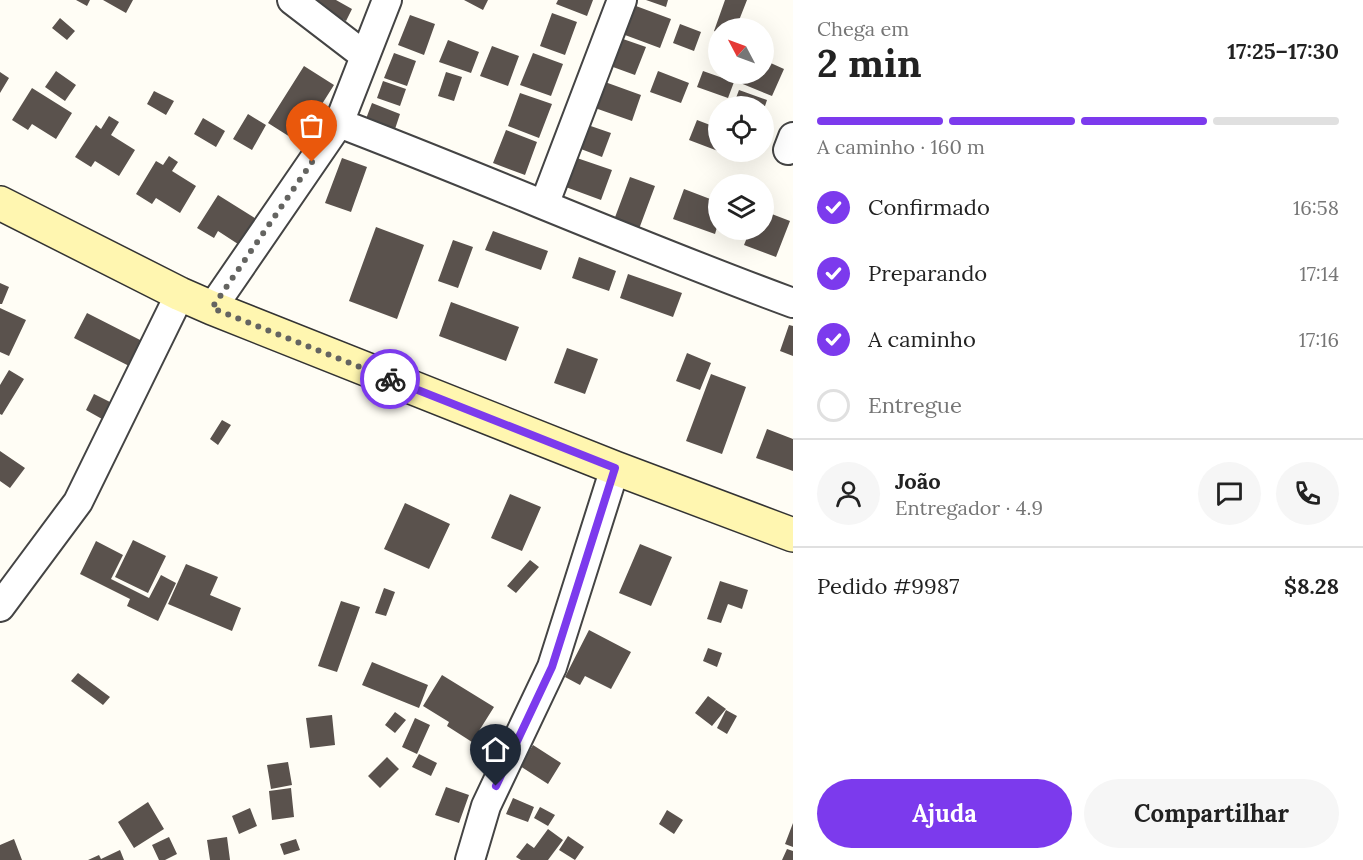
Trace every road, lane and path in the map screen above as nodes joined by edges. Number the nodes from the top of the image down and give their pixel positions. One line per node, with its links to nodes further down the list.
1 (292, 0): 4 (street)
2 (387, 0): 4 (street)
3 (622, 0): 6 (street)
4 (365, 56): 5 (street)
5 (339, 123): 6 (street); 10 (street)
6 (544, 205): 9 (street)
7 (2, 208): 8 (main road)
8 (180, 294): 10 (main road); 13 (street)
9 (793, 303)
10 (212, 308): 11 (main road)
11 (615, 468): 12 (main road); 14 (street)
12 (793, 535)
13 (0, 607)
14 (470, 860)

